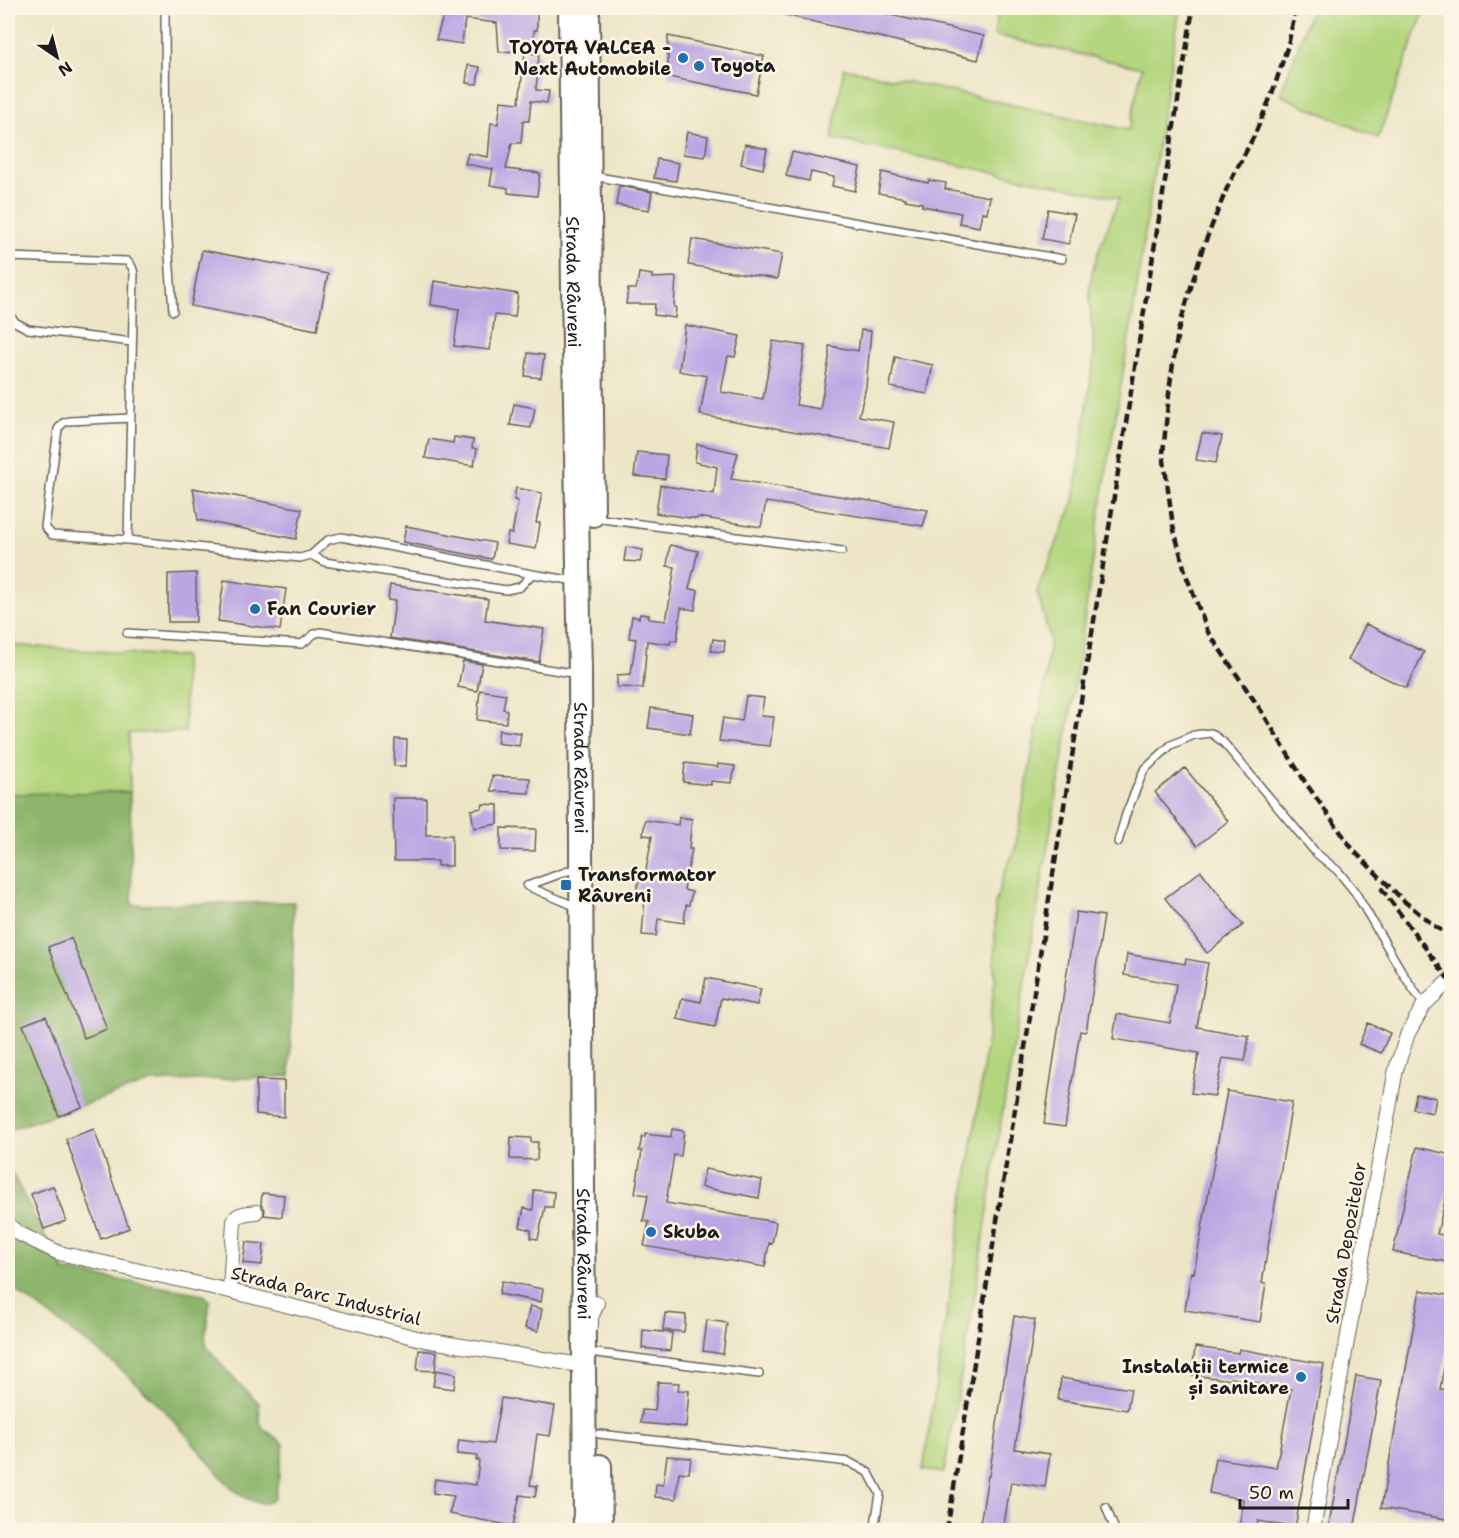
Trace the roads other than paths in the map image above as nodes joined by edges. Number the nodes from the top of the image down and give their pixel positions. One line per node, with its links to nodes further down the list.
1 (165, 8): 7 (lane)
2 (570, 8): 16 (main road, Strada Râureni)
3 (588, 8): 4 (main road, Strada Râureni)
4 (590, 176): 6 (lane); 11 (main road, Strada Râureni)
5 (8, 257): 9 (lane)
6 (1062, 259)
7 (173, 311)
8 (8, 312): 9 (lane)
9 (132, 342): 10 (lane)
10 (131, 418): 12 (lane); 12 (lane)
11 (593, 518): 13 (lane); 27 (main road, Strada Râureni)
12 (128, 540): 14 (lane)
13 (842, 551)
14 (311, 555): 15 (lane); 15 (lane)
15 (532, 574): 16 (lane)
16 (579, 581): 18 (main road, Strada Râureni)
17 (127, 633): 18 (lane)
18 (580, 675): 20 (main road, Strada Râureni)
19 (1118, 842): 23 (lane)
20 (582, 866): 21 (main road, Strada Râureni); 21 (lane)
21 (582, 909): 27 (main road, Strada Râureni)
22 (1452, 978): 23 (street, Strada Depozitelor)
23 (1424, 1005): 35 (street, Strada Depozitelor)
24 (256, 1212): 26 (street)
25 (8, 1225): 26 (street, Strada Parc Industrial)
26 (230, 1291): 27 (street, Strada Parc Industrial)
27 (590, 1359): 28 (lane); 29 (main road, Strada Râureni); 31 (main road, Strada Râureni)
28 (759, 1374)
29 (599, 1427): 32 (main road, Strada Râureni); 33 (lane)
30 (1106, 1507): 34 (lane)
31 (585, 1530)
32 (601, 1530)
33 (874, 1530)
34 (1115, 1530)
35 (1313, 1530)

